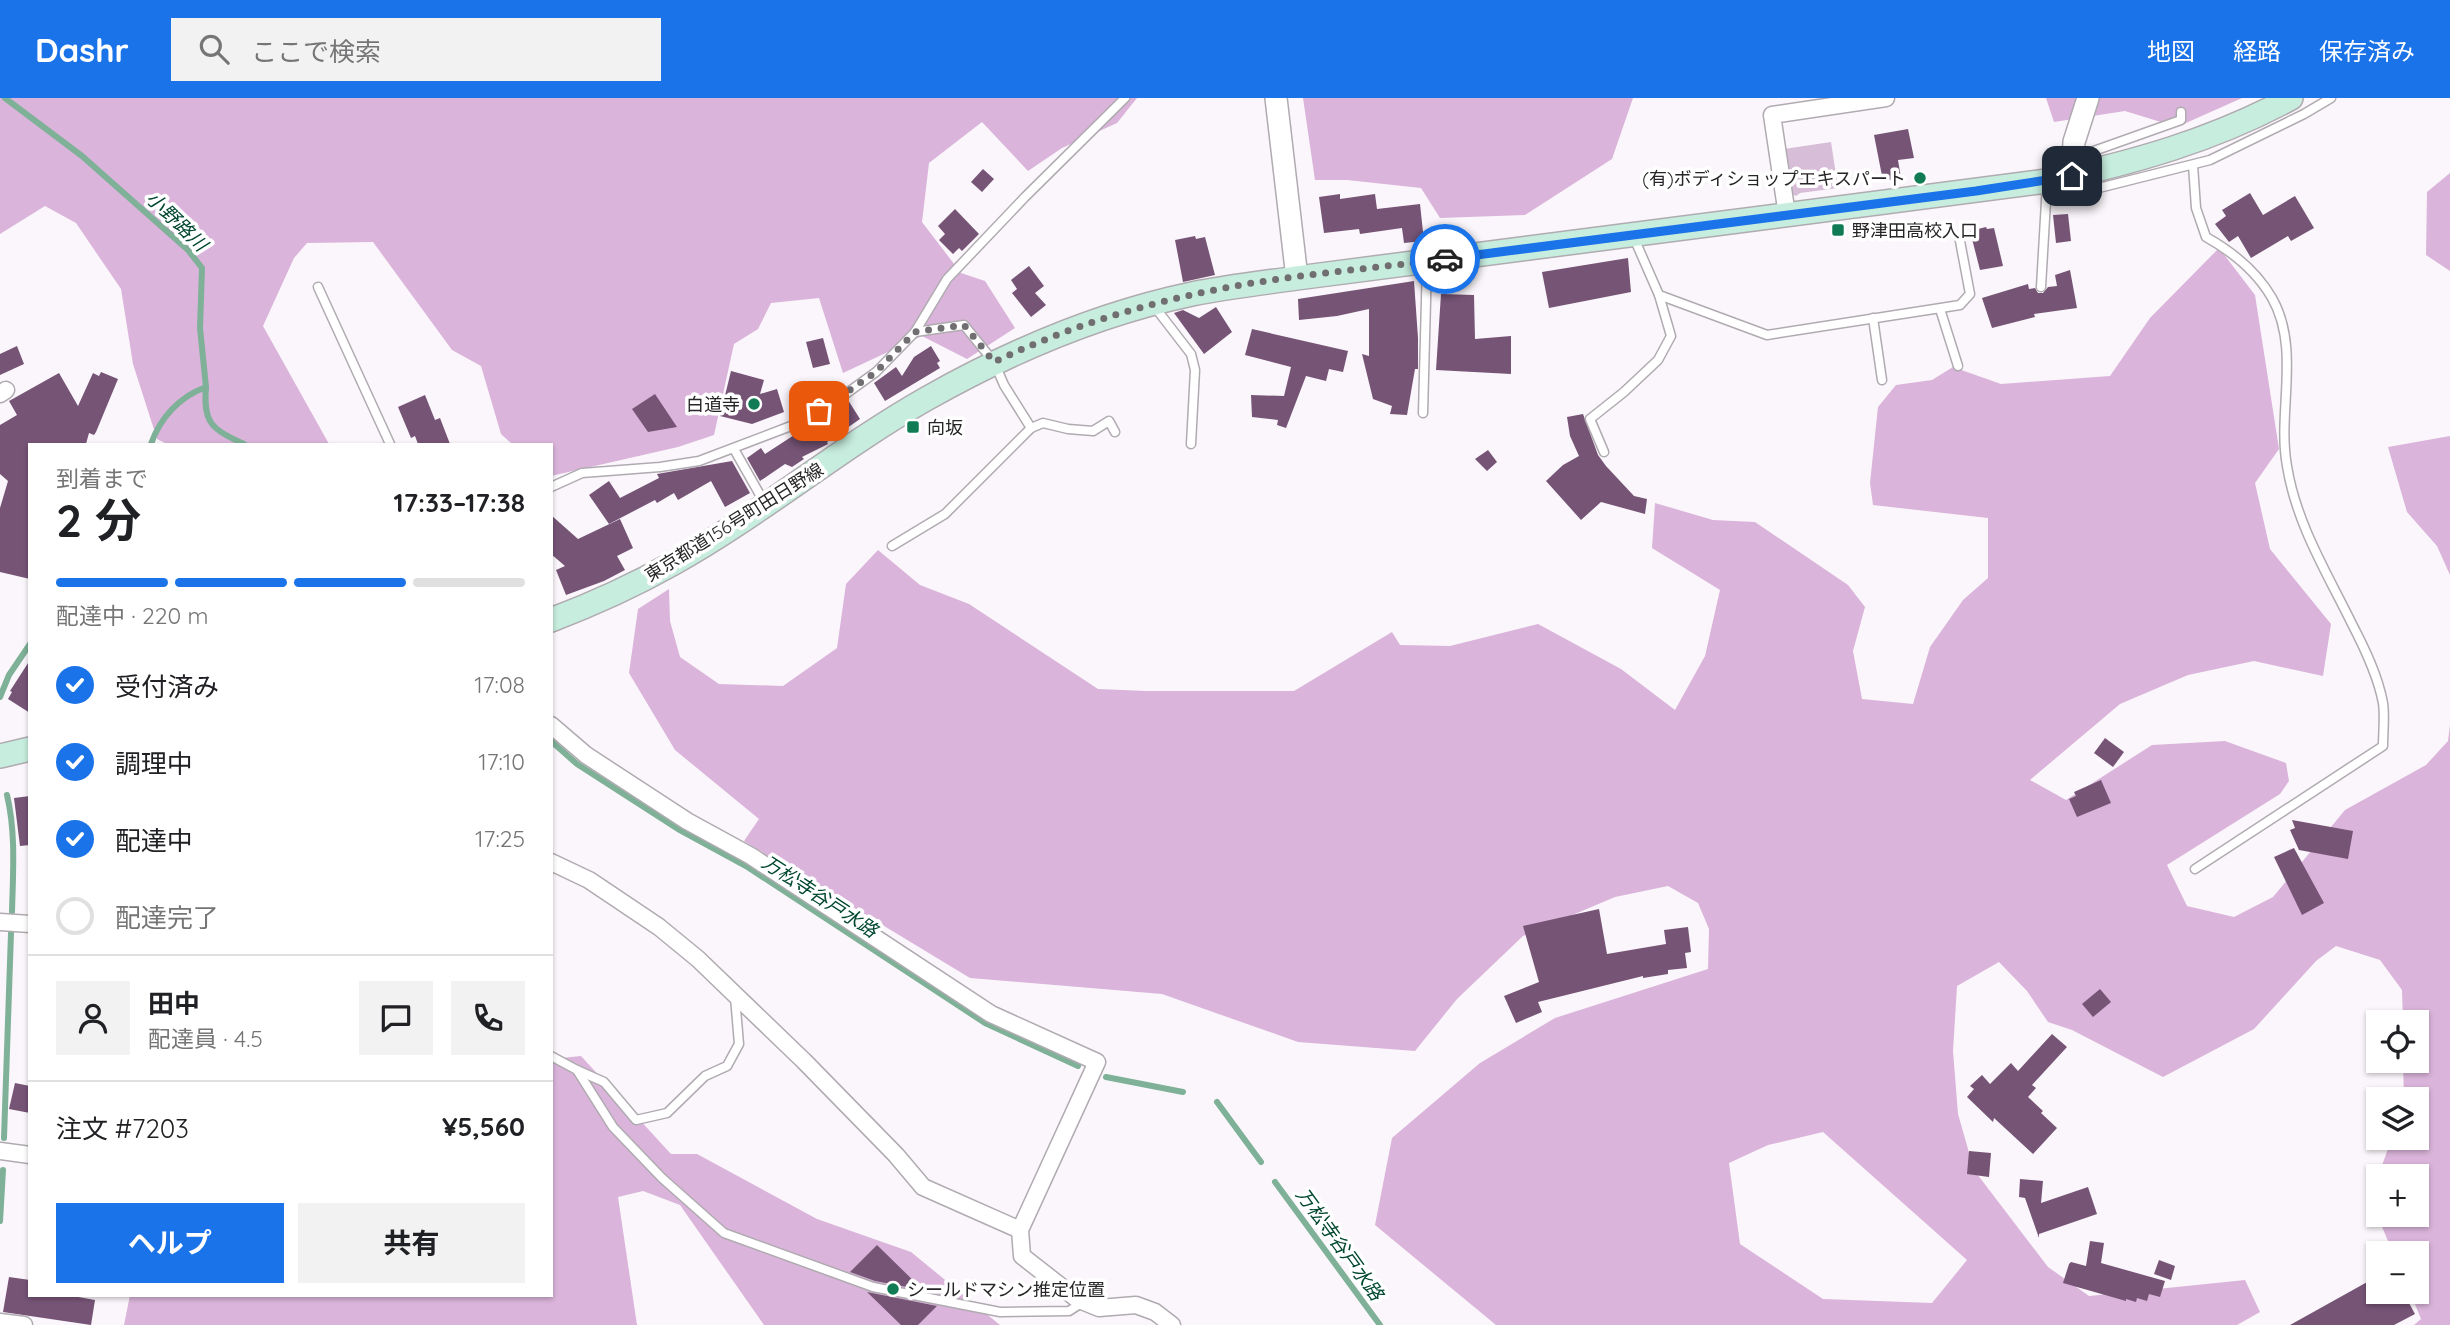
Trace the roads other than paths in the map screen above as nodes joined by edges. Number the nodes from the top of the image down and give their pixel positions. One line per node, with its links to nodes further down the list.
1 (1125, 98): 23 (lane)
2 (1276, 98): 16 (street)
3 (1886, 98): 7 (street)
4 (2088, 98): 10 (street)
5 (2291, 98): 10 (main road, 東京都道156号町田日野線)
6 (2331, 98): 9 (lane)
7 (1824, 102): 12 (street)
8 (2181, 112): 10 (lane)
9 (2193, 165): 10 (lane); 42 (lane)
10 (2072, 167): 11 (main road, 東京都道156号町田日野線)
11 (2047, 181): 12 (main road, 東京都道156号町田日野線); 18 (lane)
12 (1787, 215): 13 (main road, 東京都道156号町田日野線)
13 (1633, 236): 15 (main road, 東京都道156号町田日野線); 19 (lane)
14 (1960, 241): 21 (lane)
15 (1427, 261): 16 (main road, 東京都道156号町田日野線); 27 (lane)
16 (1297, 278): 20 (main road, 東京都道156号町田日野線)
17 (318, 287): 30 (lane)
18 (2041, 287)
19 (1660, 295): 22 (lane); 33 (lane)
20 (1152, 304): 24 (main road, 東京都道156号町田日野線); 31 (lane)
21 (1940, 309): 22 (lane); 25 (lane)
22 (1874, 318): 26 (lane)
23 (915, 332): 24 (lane); 32 (lane)
24 (994, 362): 28 (lane); 35 (main road, 東京都道156号町田日野線)
25 (1958, 366)
26 (1882, 380)
27 (1423, 414)
28 (1031, 428): 29 (lane); 36 (lane)
29 (1115, 432)
30 (390, 443)
31 (1191, 444)
32 (734, 449): 34 (lane); 35 (lane)
33 (1604, 452)
34 (553, 486)
35 (765, 504): 37 (main road, 東京都道156号町田日野線)
36 (892, 546)
37 (553, 619)
38 (553, 727): 50 (street)
39 (28, 749): 40 (main road)
40 (0, 756)
41 (553, 863): 45 (street)
42 (2195, 869)
43 (0, 922): 44 (street)
44 (28, 924)
45 (734, 994): 47 (lane); 50 (street)
46 (553, 1057): 47 (lane)
47 (577, 1070): 51 (lane)
48 (0, 1151): 49 (street)
49 (28, 1155)
50 (1020, 1230): 51 (street)
51 (1083, 1301): 54 (street)
52 (0, 1322): 53 (street)
53 (24, 1325)
54 (1172, 1325)

